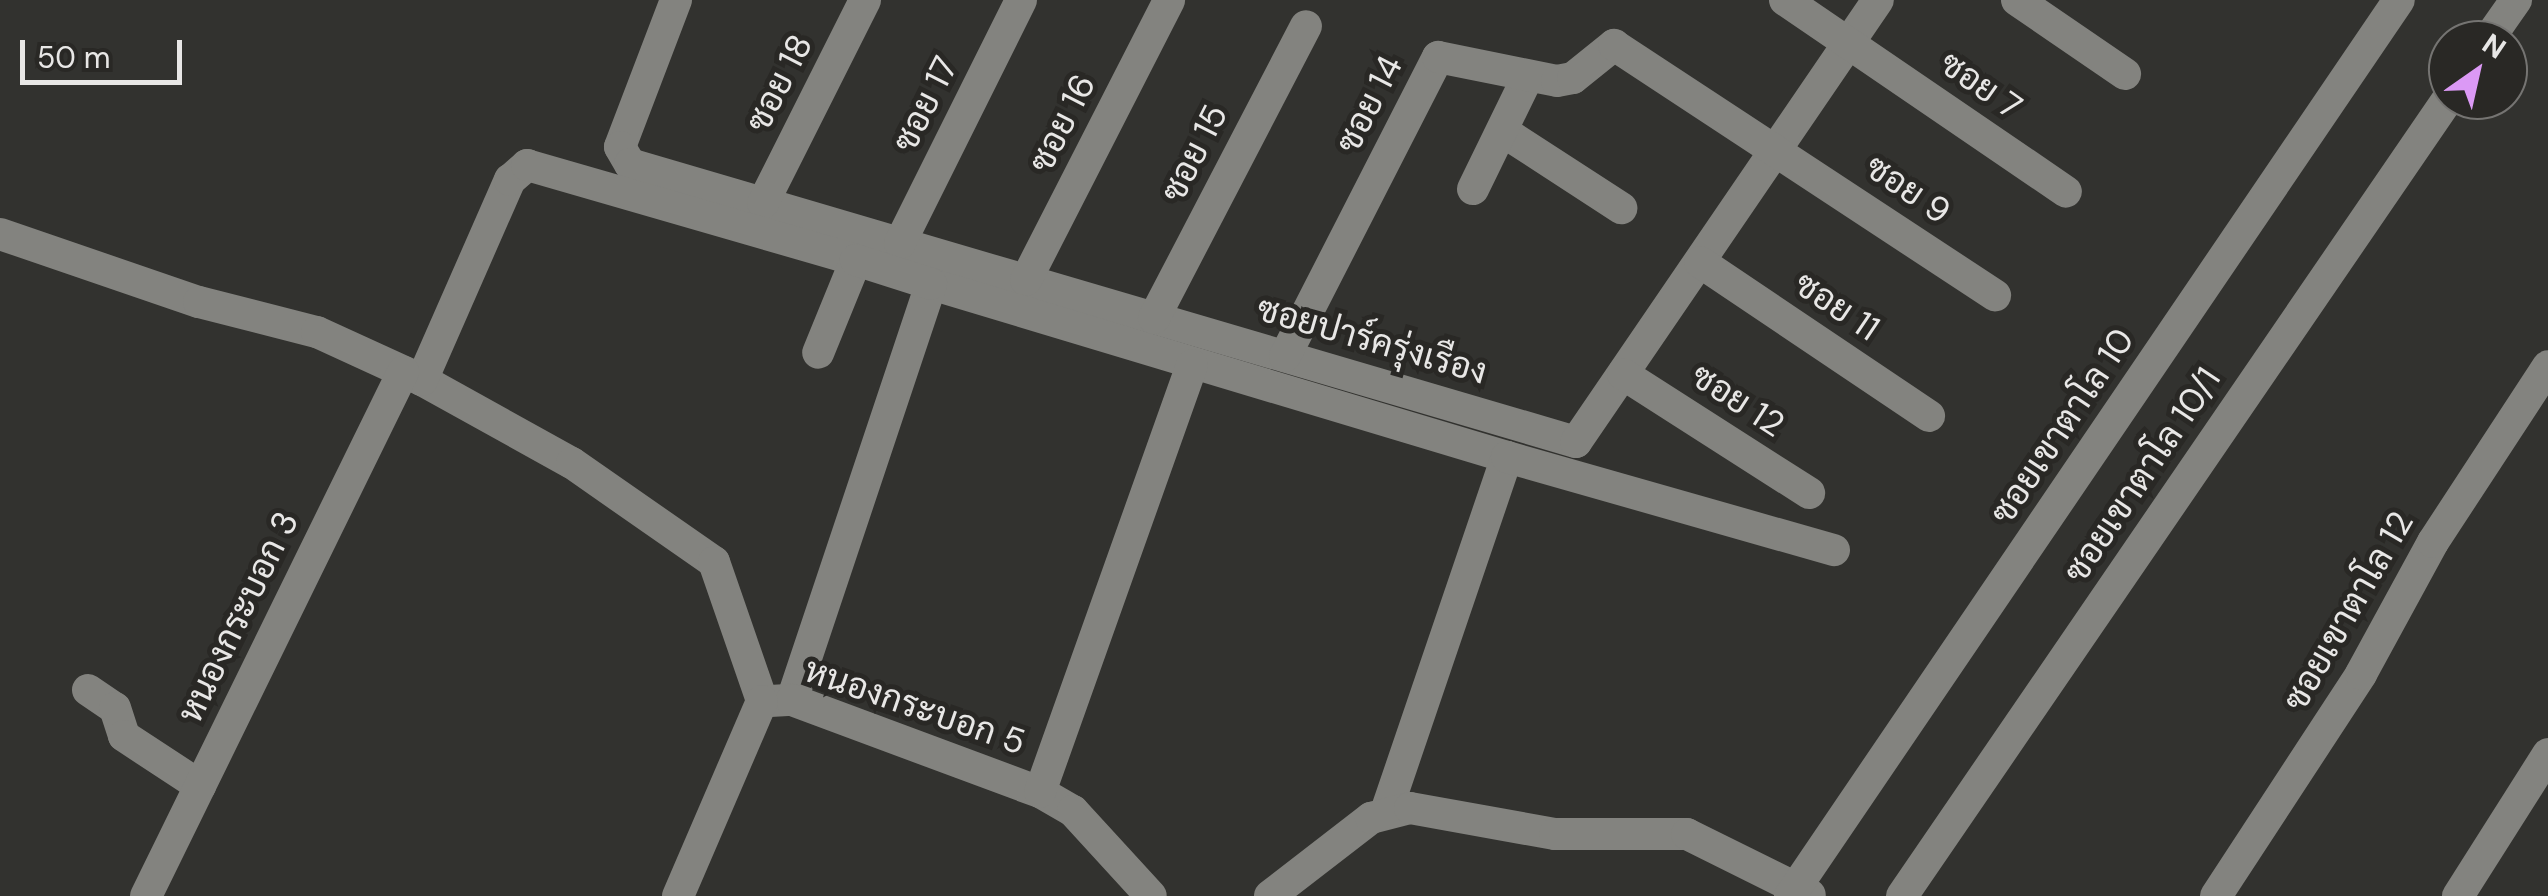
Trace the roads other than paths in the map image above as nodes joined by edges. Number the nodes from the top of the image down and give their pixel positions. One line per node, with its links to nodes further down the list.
1 (676, 0): 19 (street, ซอยปาร์ครุ่งเรือง)
2 (865, 0): 19 (street, ซอย 18)
3 (1021, 0): 22 (street, ซอย 17)
4 (1784, 0): 10 (street, ซอย 7)
5 (1878, 0): 10 (street, ซอยปาร์ครุ่งเรือง)
6 (2017, 0): 12 (street)
7 (2399, 0): 45 (street, ซอยเขาตาโล 10)
8 (1169, 1): 25 (street, ซอย 16)
9 (1306, 26): 28 (street, ซอย 15)
10 (1850, 42): 16 (street, ซอยปาร์ครุ่งเรือง); 18 (street, ซอย 7)
11 (1614, 45): 13 (street, ซอย 14); 16 (street, ซอย 9)
12 (2125, 74)
13 (1528, 76): 15 (street); 30 (street, ซอย 14)
14 (2434, 120): 50 (street, ซอยเขาตาโล 10/1)
15 (1504, 132): 17 (street); 20 (street)
16 (1776, 149): 24 (street, ซอยปาร์ครุ่งเรือง); 27 (street, ซอย 9)
17 (1473, 189)
18 (2066, 192)
19 (763, 203): 22 (street, ซอยปาร์ครุ่งเรือง)
20 (1621, 208)
21 (0, 234): 34 (street)
22 (900, 243): 25 (street, ซอยปาร์ครุ่งเรือง)
23 (856, 260): 26 (street); 29 (street); 34 (street, หนองกระบอก 3)
24 (1700, 262): 33 (street, ซอยปาร์ครุ่งเรือง); 35 (street, ซอย 11)
25 (1026, 280): 28 (street, ซอยปาร์ครุ่งเรือง)
26 (931, 284): 31 (street); 40 (street)
27 (1995, 295)
28 (1154, 318): 30 (street, ซอยปาร์ครุ่งเรือง)
29 (818, 353)
30 (1284, 356): 33 (street, ซอยปาร์ครุ่งเรือง)
31 (1192, 365): 36 (street); 43 (street)
32 (2548, 366): 51 (street, ซอยเขาตาโล 12)
33 (1623, 374): 37 (street, ซอย 12)
34 (412, 376): 40 (street); 42 (street, หนองกระบอก 3)
35 (1930, 416)
36 (1507, 457): 38 (street); 44 (street)
37 (1810, 493)
38 (1834, 550)
39 (88, 690): 42 (street)
40 (777, 701): 43 (street, หนองกระบอก 5); 47 (street, หนองกระบอก 5)
41 (2548, 754): 52 (street)
42 (200, 786): 46 (street, หนองกระบอก 3)
43 (1040, 792): 48 (street, หนองกระบอก 5)
44 (1387, 809): 45 (street); 49 (street)
45 (1799, 893)
46 (146, 896)
47 (678, 896)
48 (1151, 896)
49 (1270, 896)
50 (1902, 896)
51 (2216, 896)
52 (2458, 896)

